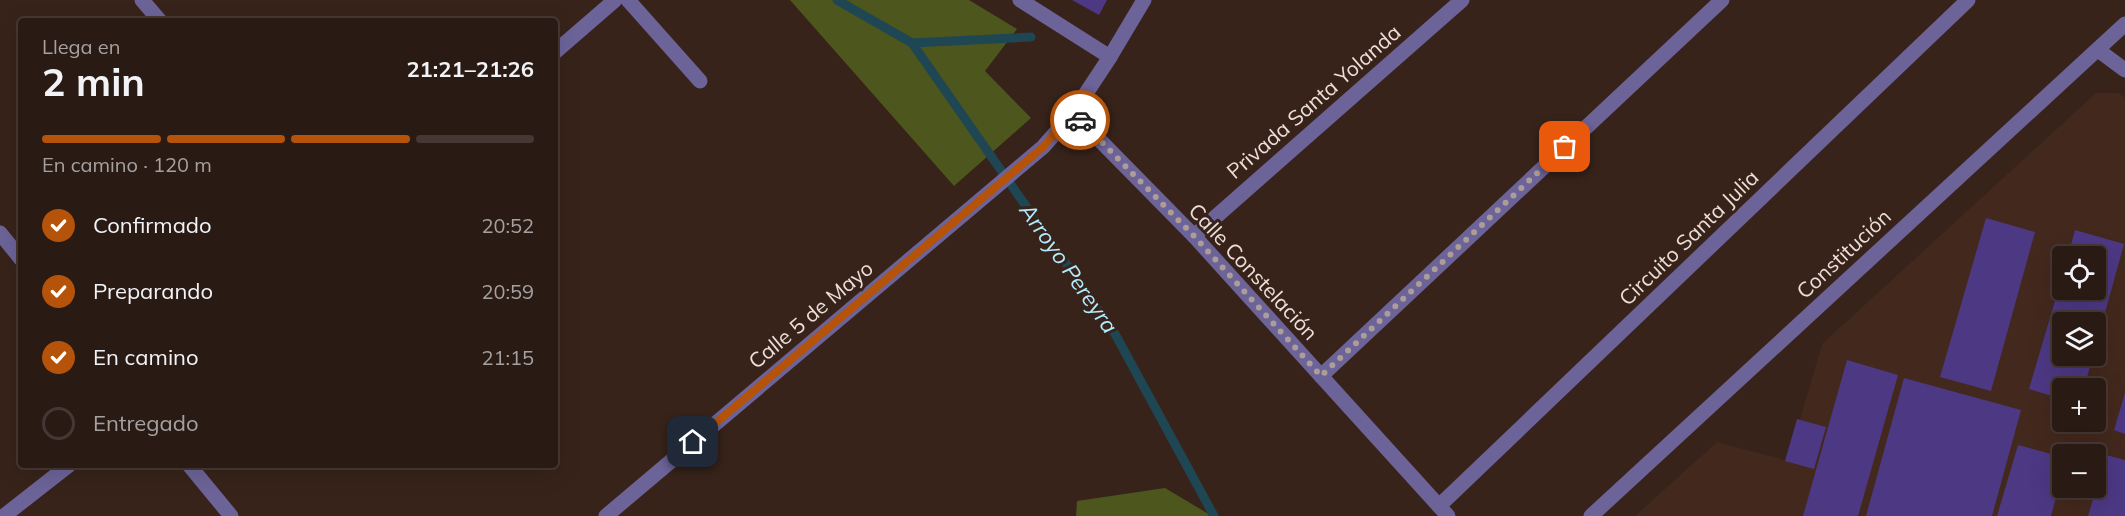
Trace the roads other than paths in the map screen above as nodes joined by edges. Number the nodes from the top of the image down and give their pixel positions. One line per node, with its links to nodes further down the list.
1 (142, 0): 9 (street)
2 (615, 0): 11 (street)
3 (628, 0): 15 (street)
4 (1020, 0): 13 (street)
5 (1144, 0): 13 (street, Calle 5 de Mayo)
6 (1462, 0): 18 (street, Privada Santa Yolanda)
7 (1722, 0): 20 (street)
8 (1968, 0): 23 (street, Circuito Santa Julia)
9 (157, 18)
10 (2125, 24): 12 (street, Constitución)
11 (558, 49)
12 (2098, 50): 14 (street); 27 (street, Constitución)
13 (1110, 57): 16 (street, Calle 5 de Mayo)
14 (2125, 70)
15 (700, 81)
16 (1072, 113): 18 (street, Calle Constelación); 26 (street, Calle 5 de Mayo)
17 (0, 233): 19 (street)
18 (1194, 236): 20 (street, Calle Constelación)
19 (18, 255)
20 (1321, 376): 23 (street, Calle Constelación)
21 (65, 468): 24 (street)
22 (191, 468): 25 (street)
23 (1443, 511)
24 (4, 516)
25 (231, 516)
26 (606, 516)
27 (1591, 516)

